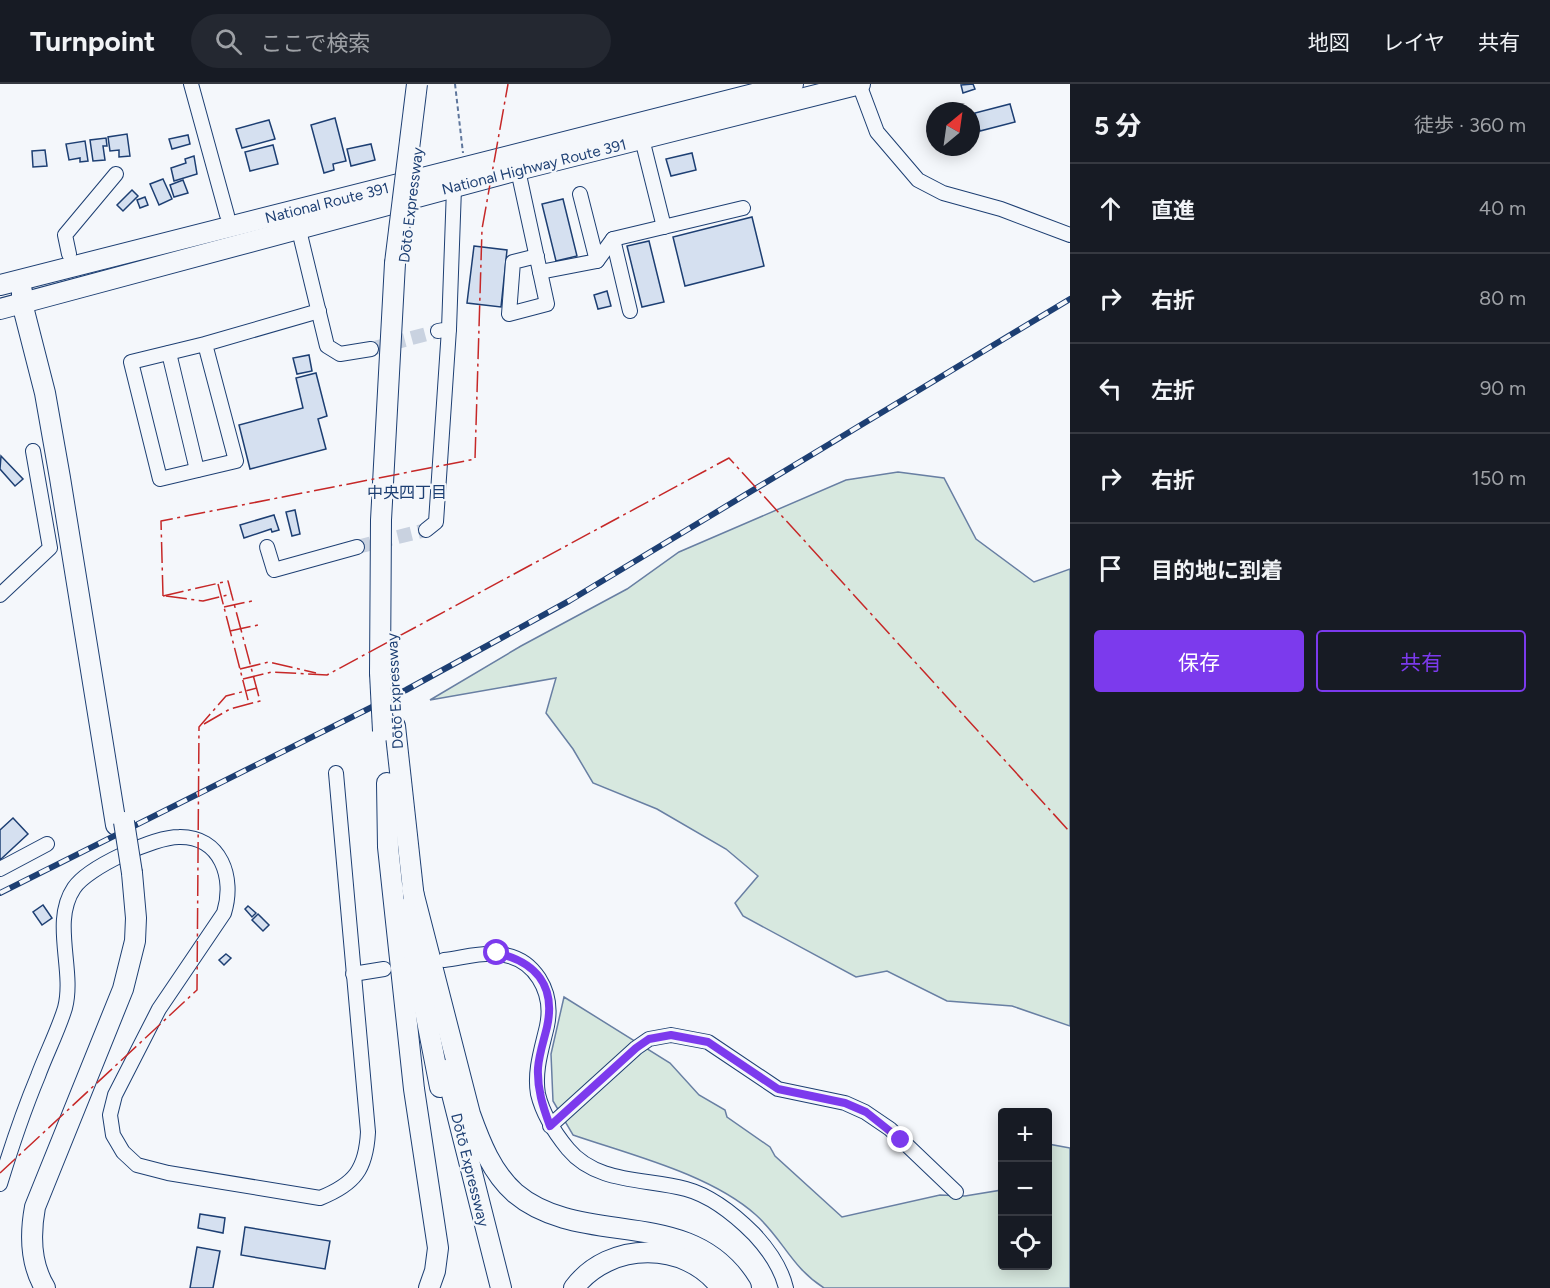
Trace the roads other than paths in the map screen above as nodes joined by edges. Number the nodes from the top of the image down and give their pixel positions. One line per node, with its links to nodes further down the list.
1 (191, 84): 12 (street)
2 (417, 84): 20 (highway, Dōtō Expressway, bridge)
3 (426, 84): 20 (highway, Dōtō Expressway)
4 (793, 84): 7 (highway, National Route 391)
5 (859, 84): 6 (highway, National Highway Route 391); 15 (street)
6 (642, 139): 7 (highway, National Highway Route 391); 14 (street)
7 (516, 162): 9 (highway, National Highway Route 391); 13 (highway, National Route 391); 18 (street)
8 (116, 174): 17 (street)
9 (454, 188): 13 (highway, National Highway Route 391); 33 (street)
10 (580, 194): 19 (street)
11 (743, 208): 14 (street)
12 (226, 215)
13 (296, 219): 22 (highway, National Route 391); 24 (highway, National Highway Route 391); 27 (street)
14 (664, 227): 16 (street)
15 (1070, 235)
16 (613, 239): 19 (street); 26 (street)
17 (69, 254)
18 (537, 256): 21 (street); 21 (street)
19 (597, 261): 21 (street)
20 (399, 263): 37 (highway, Dōtō Expressway, bridge)
21 (540, 272)
22 (22, 279): 23 (highway, National Route 391); 24 (highway)
23 (0, 285)
24 (29, 301): 25 (highway, National Highway Route 391); 42 (highway)
25 (0, 309)
26 (630, 311)
27 (319, 312): 28 (street); 29 (street)
28 (205, 344): 30 (street); 32 (street)
29 (371, 349)
30 (169, 353): 32 (street); 32 (street)
31 (33, 451): 36 (street)
32 (197, 470)
33 (426, 530)
34 (267, 547): 35 (street)
35 (357, 548)
36 (0, 595)
37 (389, 729): 39 (highway, Dōtō Expressway); 43 (highway, Dōtō Expressway)
38 (336, 773): 46 (street)
39 (387, 783): 52 (highway); 53 (highway, Dōtō Expressway)
40 (47, 844): 41 (street)
41 (0, 868)
42 (128, 873): 50 (highway); 51 (highway)
43 (412, 888): 54 (highway, Dōtō Expressway); 57 (highway)
44 (444, 960): 47 (street)
45 (384, 969): 46 (street)
46 (353, 974): 48 (street)
47 (550, 1126): 49 (street); 58 (street)
48 (0, 1184)
49 (956, 1192)
50 (36, 1288)
51 (45, 1288)
52 (429, 1288)
53 (489, 1288)
54 (501, 1288)
55 (574, 1288): 56 (highway)
56 (720, 1288)
57 (741, 1288)
58 (786, 1288)

